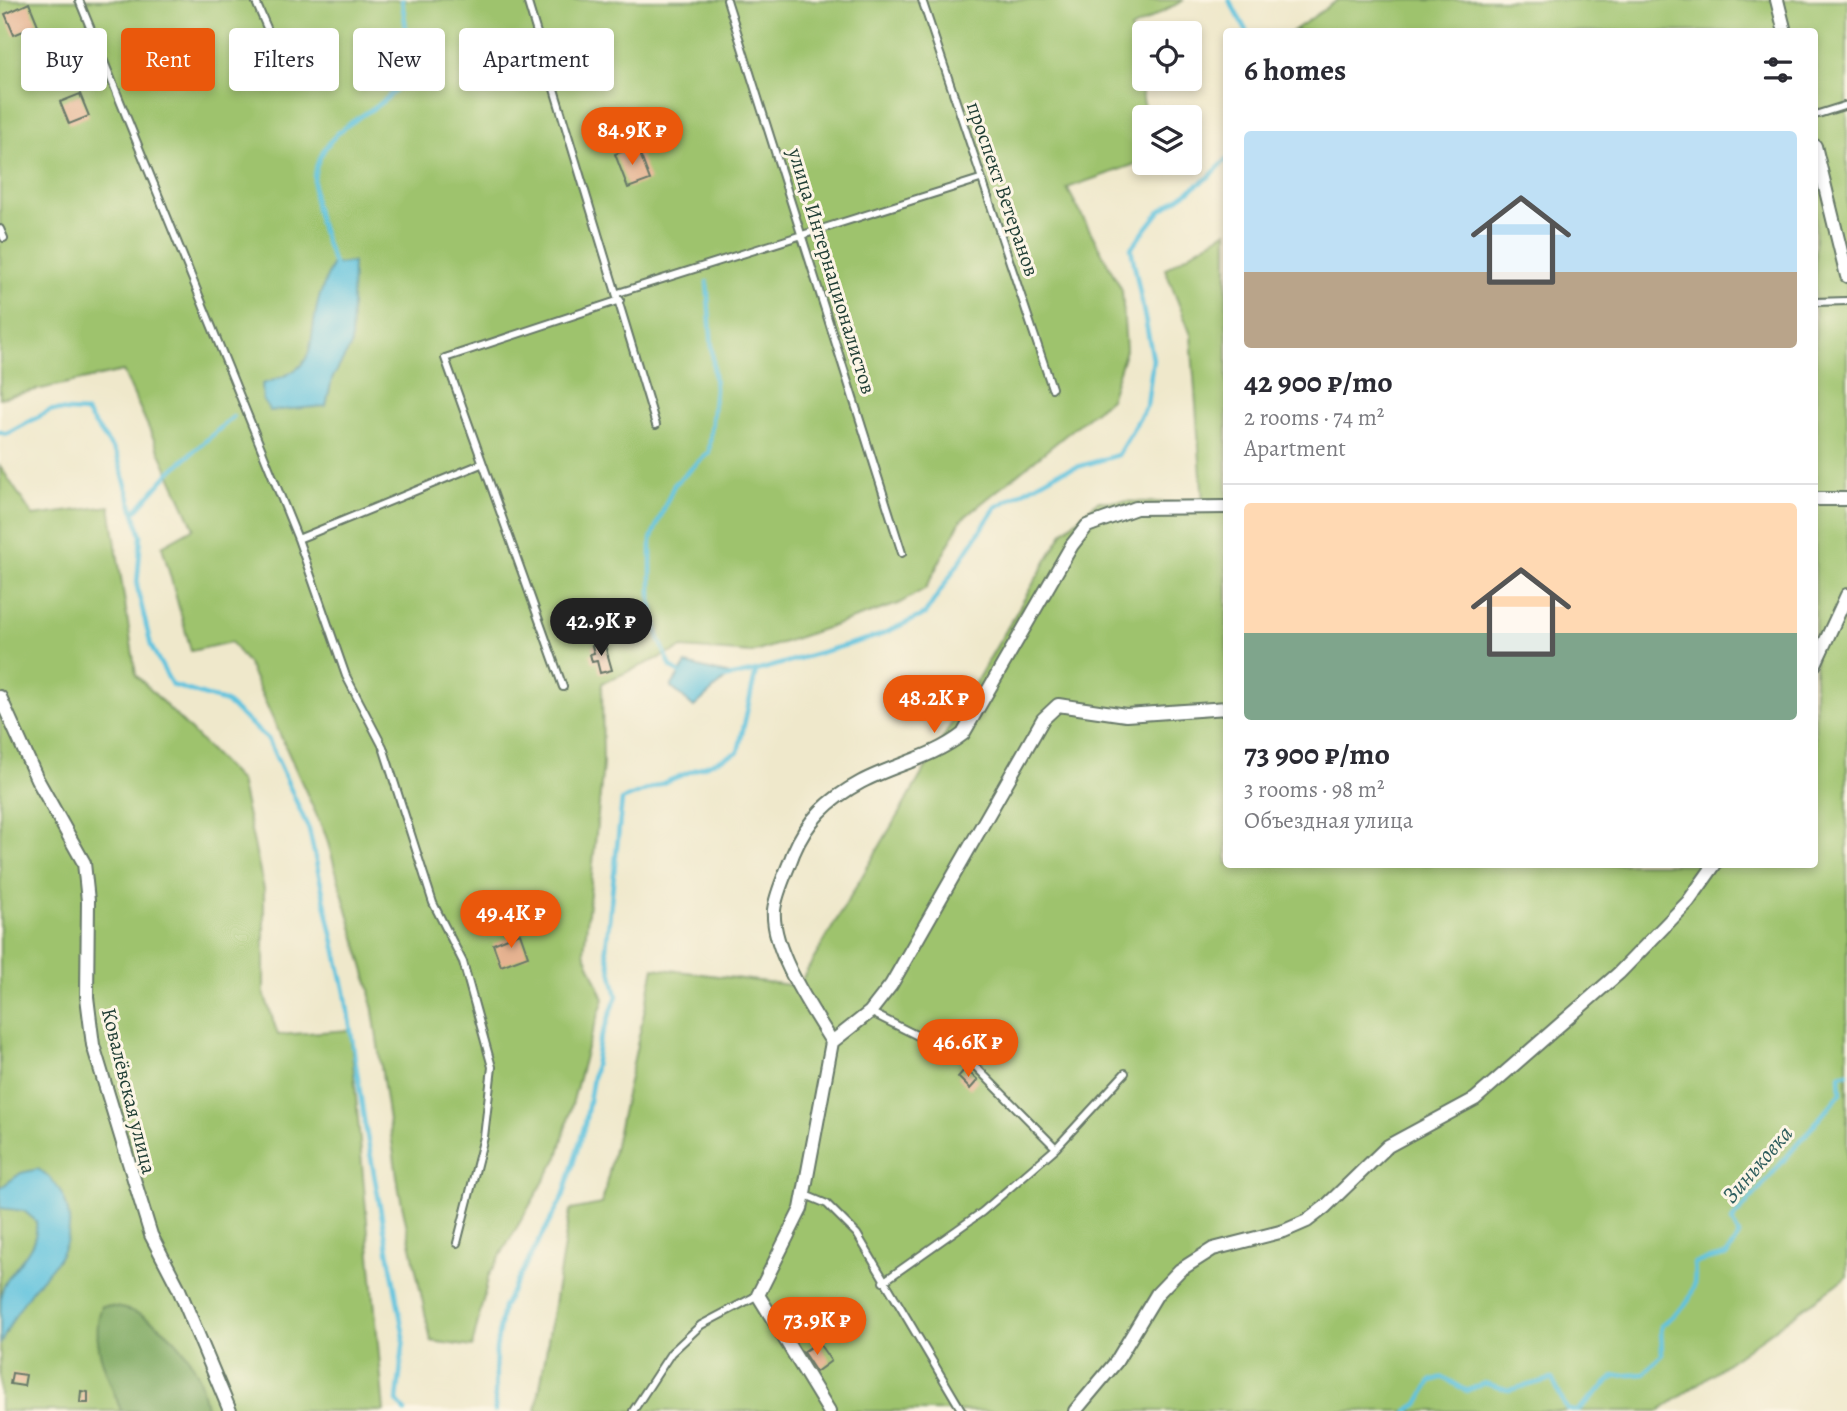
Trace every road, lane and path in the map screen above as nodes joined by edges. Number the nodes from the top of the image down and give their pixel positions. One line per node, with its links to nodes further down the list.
1 (79, 0): 26 (lane)
2 (255, 0): 7 (lane)
3 (527, 0): 17 (lane)
4 (727, 0): 14 (lane, улица Интернационалистов)
5 (922, 0): 12 (lane, проспект Ветеранов)
6 (1777, 0): 8 (street)
7 (267, 28)
8 (1784, 28)
9 (1847, 105): 10 (lane)
10 (1818, 113)
11 (1818, 158): 16 (street)
12 (980, 179): 14 (lane); 20 (lane, проспект Ветеранов)
13 (0, 229): 15 (lane)
14 (802, 235): 17 (lane); 27 (lane, улица Интернационалистов)
15 (4, 238)
16 (1847, 276)
17 (619, 296): 21 (lane); 22 (lane)
18 (1847, 301): 19 (lane)
19 (1818, 302)
20 (1052, 388)
21 (656, 425)
22 (481, 464): 26 (lane); 30 (lane)
23 (1818, 499): 24 (street)
24 (1847, 499)
25 (1223, 507): 35 (street)
26 (298, 539): 39 (lane)
27 (902, 553)
28 (1847, 595): 29 (street)
29 (1818, 658)
30 (563, 687)
31 (0, 697): 42 (street, Ковалёвская улица)
32 (1223, 708): 34 (street)
33 (1711, 868): 46 (street)
34 (870, 1012): 35 (street); 37 (lane)
35 (832, 1042): 38 (street)
36 (1125, 1073): 37 (lane)
37 (1056, 1148): 40 (lane)
38 (803, 1194): 40 (lane); 41 (street)
39 (457, 1243)
40 (883, 1282): 45 (lane)
41 (758, 1295): 43 (lane); 44 (street)
42 (230, 1411)
43 (633, 1411)
44 (829, 1411)
45 (962, 1411)
46 (1075, 1411)

